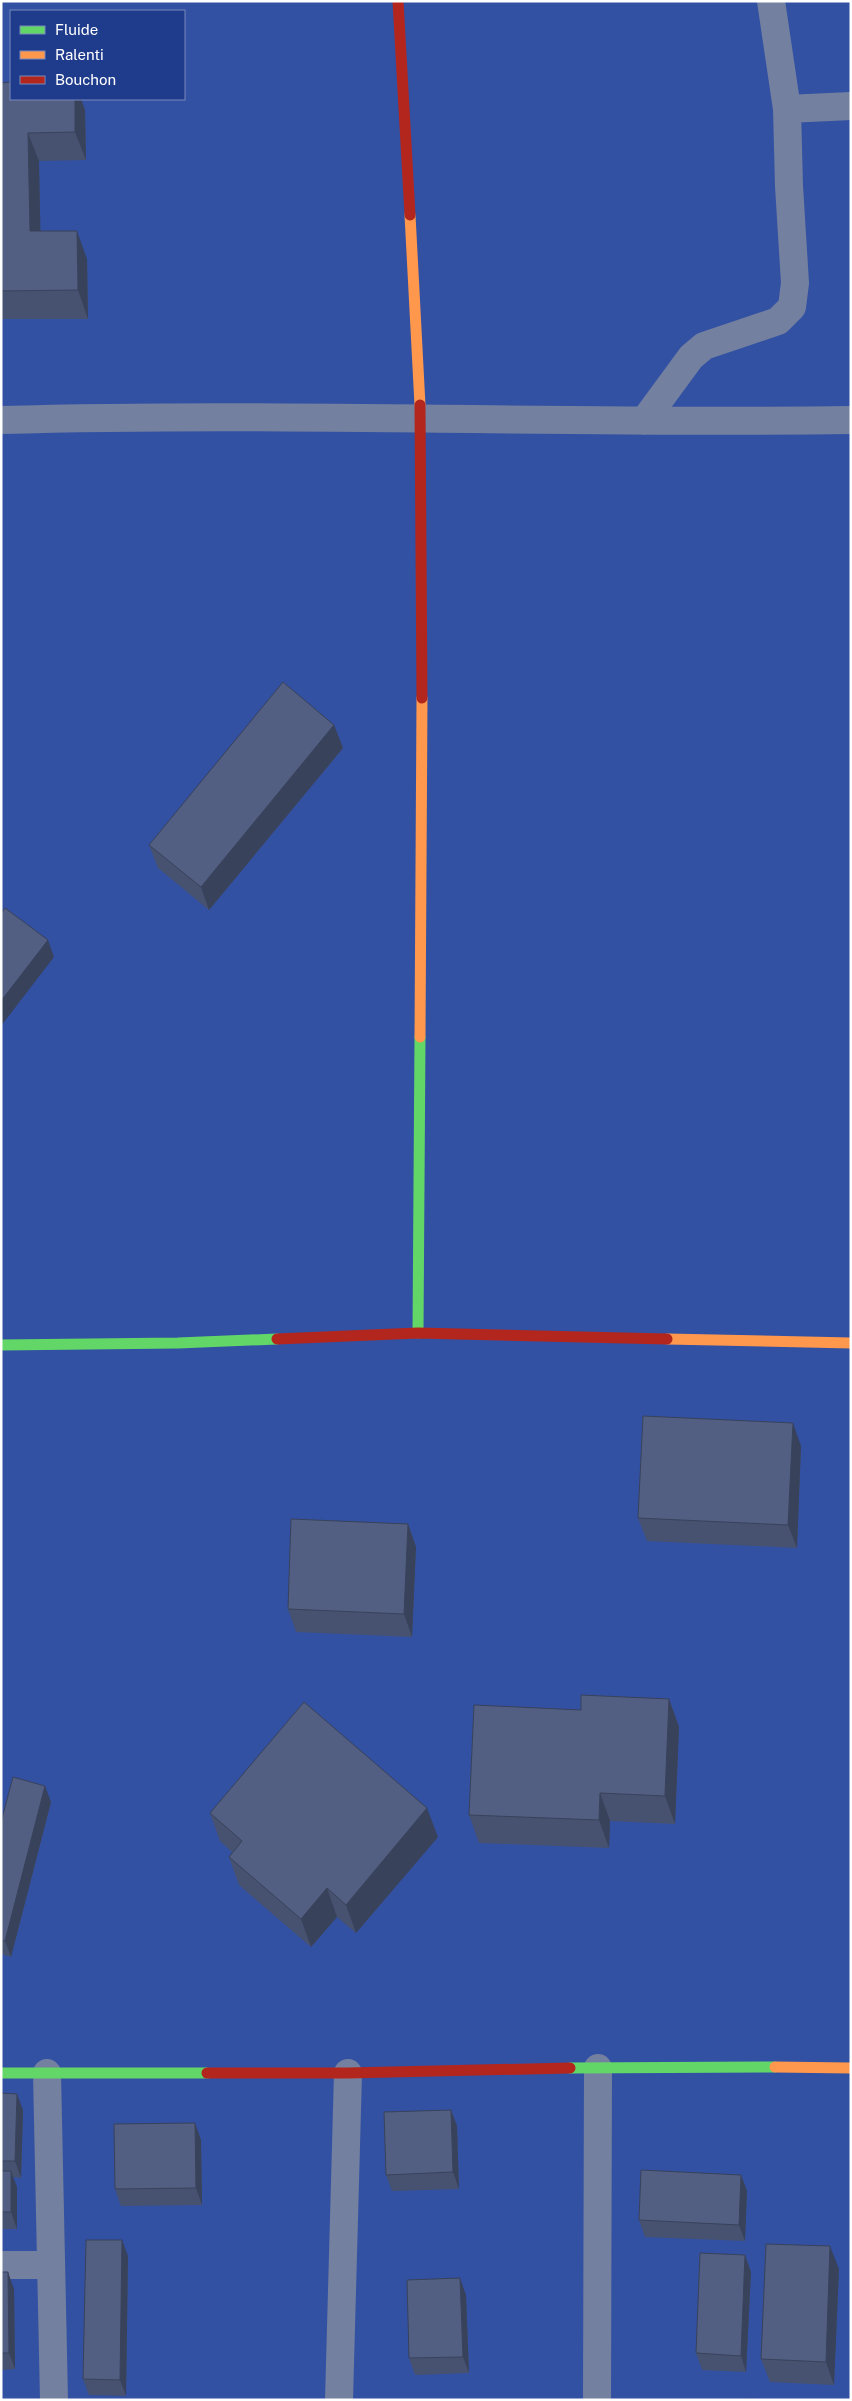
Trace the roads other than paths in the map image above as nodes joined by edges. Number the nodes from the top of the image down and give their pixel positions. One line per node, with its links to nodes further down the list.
1 (398, 1): 5 (street)
2 (771, 1): 4 (street)
3 (851, 106): 4 (street)
4 (787, 109): 8 (street)
5 (421, 418): 6 (street); 8 (street); 9 (street)
6 (1, 420)
7 (851, 420): 8 (street)
8 (644, 421)
9 (418, 1333): 10 (street); 11 (street)
10 (851, 1343)
11 (1, 1345)
12 (598, 2068): 13 (street); 15 (street); 21 (street)
13 (851, 2068)
14 (47, 2073): 15 (street); 16 (street); 18 (street)
15 (348, 2073): 20 (street)
16 (1, 2074)
17 (1, 2265): 18 (street)
18 (51, 2265): 19 (street)
19 (54, 2400)
20 (339, 2400)
21 (597, 2400)

